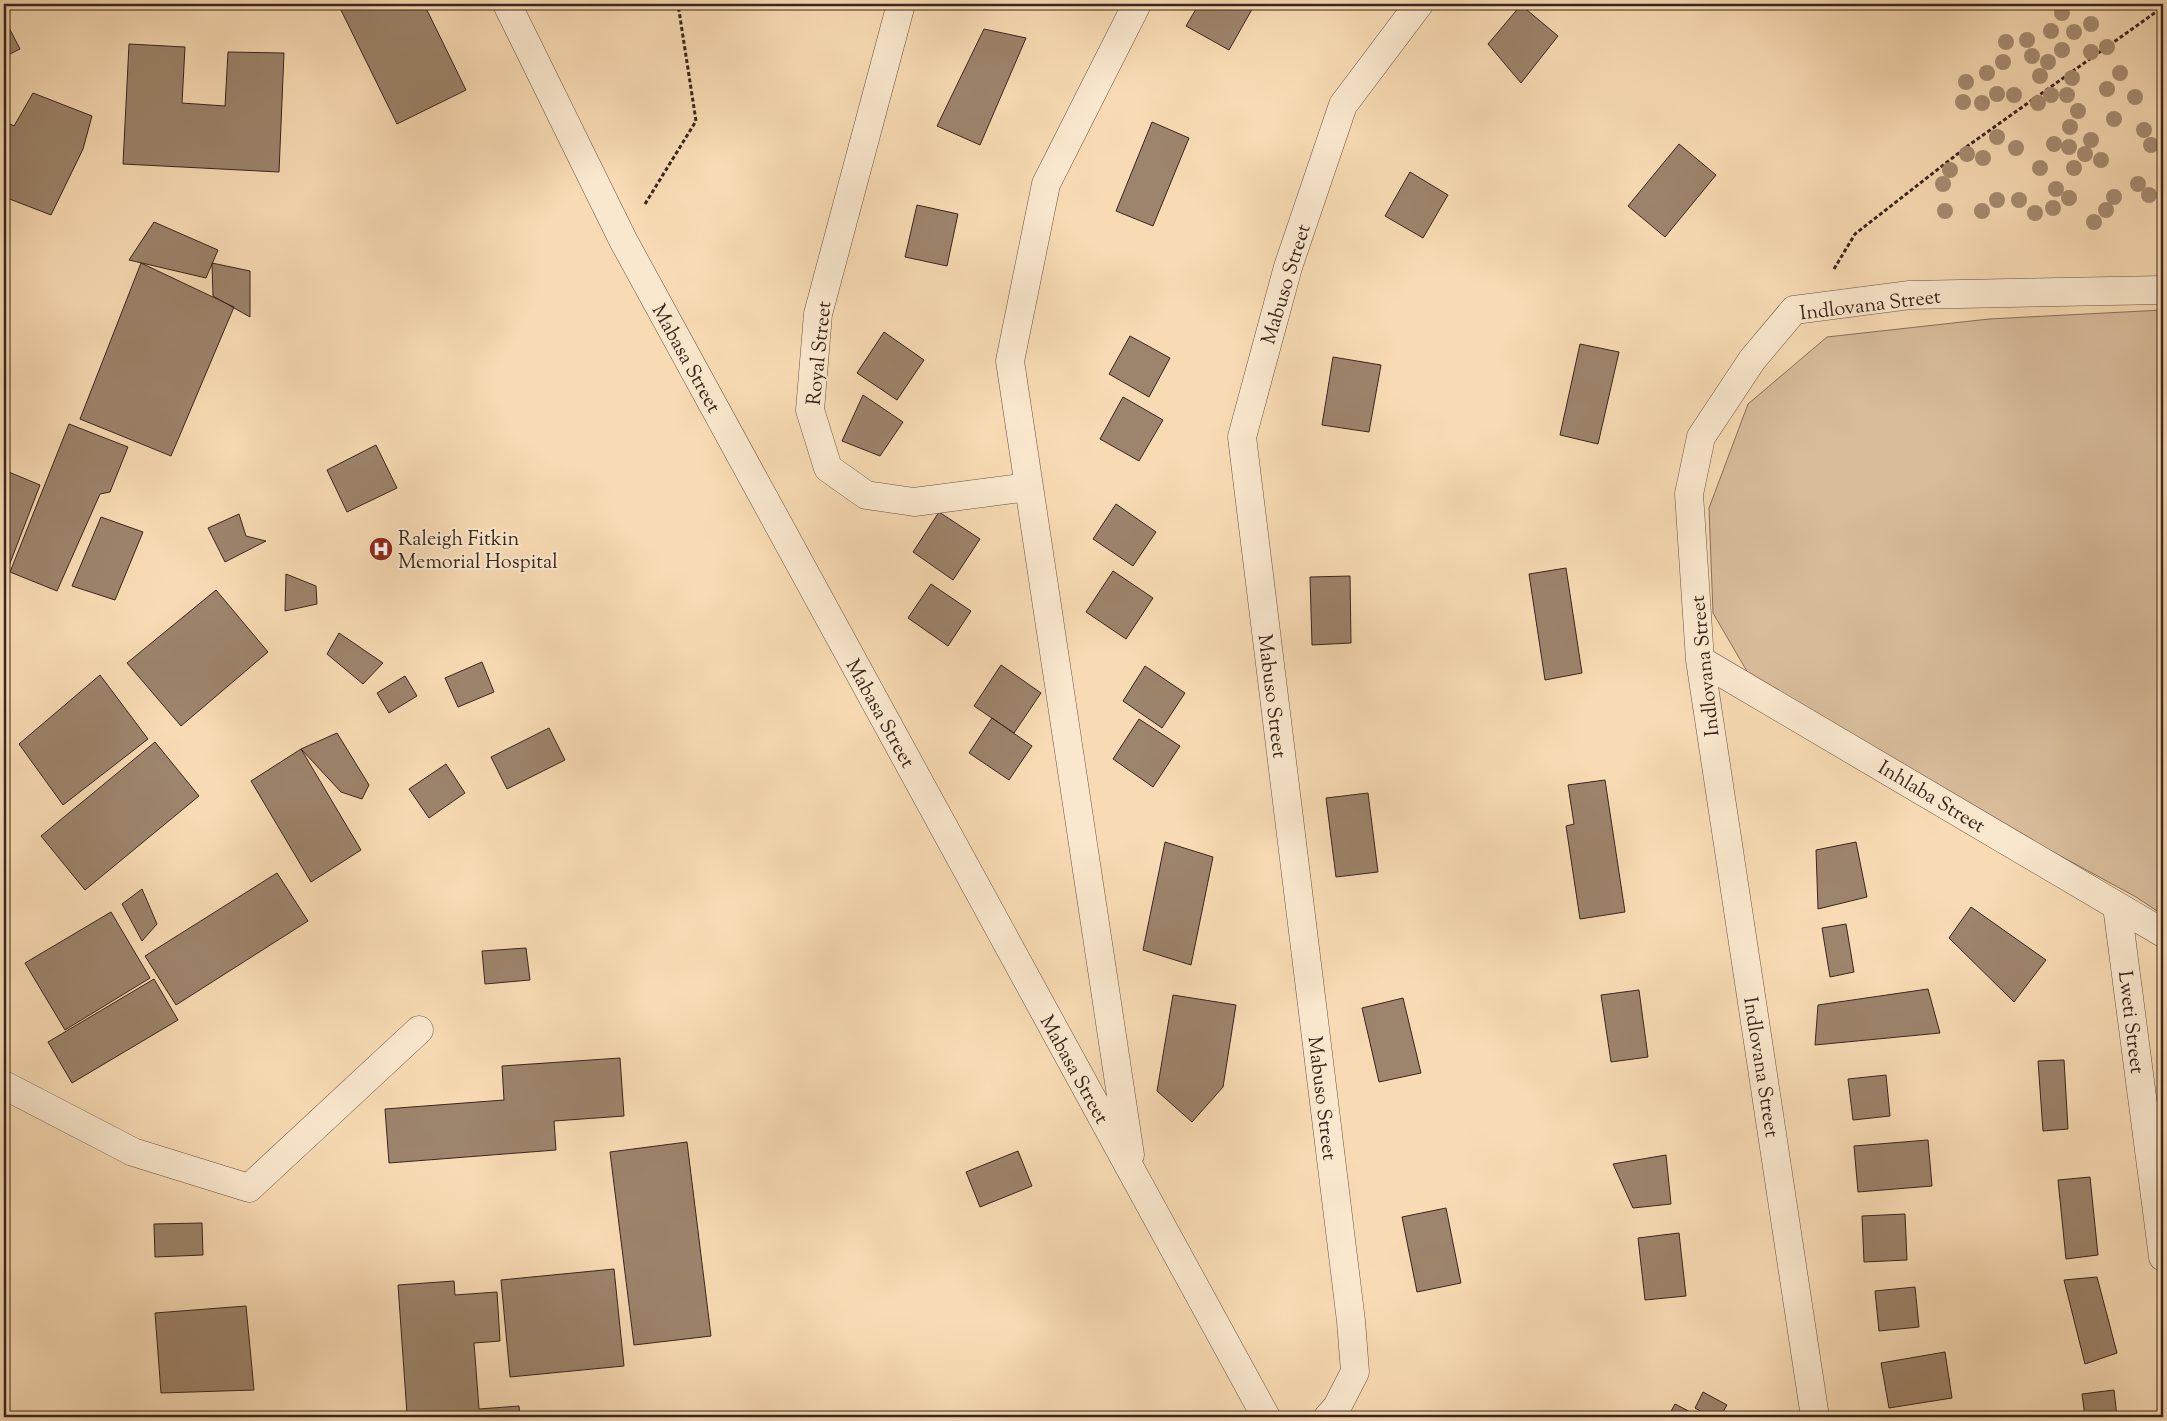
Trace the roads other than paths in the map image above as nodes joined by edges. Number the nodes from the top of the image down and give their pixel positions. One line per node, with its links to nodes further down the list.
1 (507, 4): 12 (street, Mabasa Street)
2 (901, 4): 6 (street, Royal Street)
3 (1138, 4): 6 (street)
4 (1419, 4): 15 (street, Mabuso Street)
5 (2163, 290): 7 (street, Indlovana Street)
6 (1029, 487): 12 (street)
7 (1700, 660): 8 (street, Inhlaba Street); 16 (street, Indlovana Street)
8 (2117, 906): 9 (street, Inhlaba Street); 13 (street, Lweti Street)
9 (2163, 933)
10 (419, 1030): 11 (street)
11 (4, 1085)
12 (1133, 1174): 14 (street, Mabasa Street)
13 (2163, 1257)
14 (1266, 1417)
15 (1328, 1417)
16 (1815, 1417)

